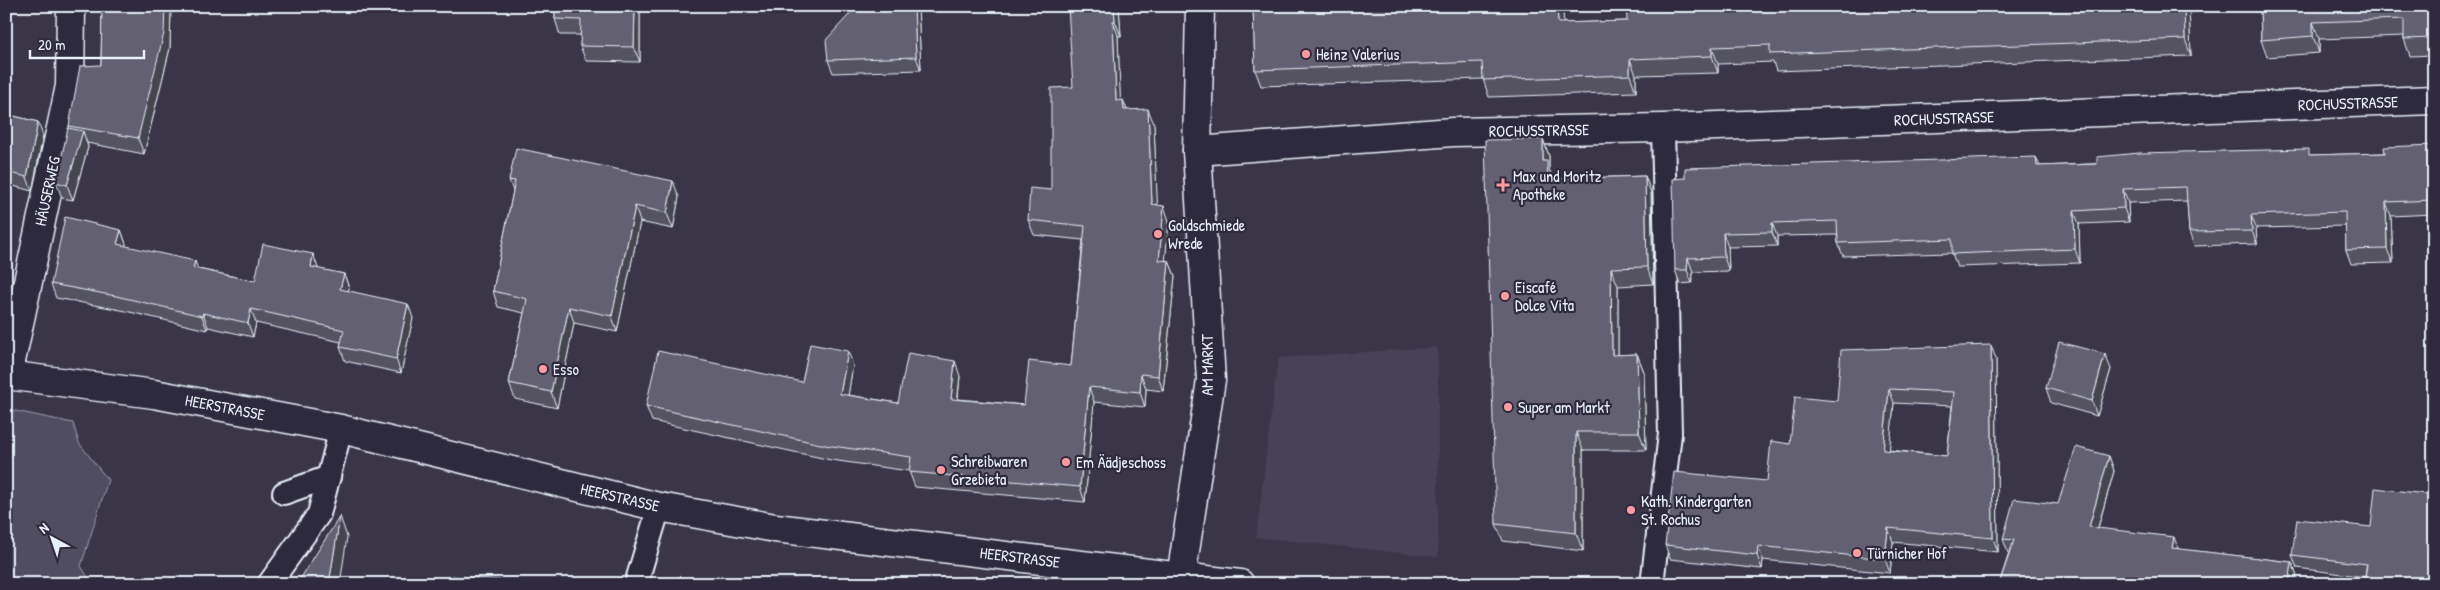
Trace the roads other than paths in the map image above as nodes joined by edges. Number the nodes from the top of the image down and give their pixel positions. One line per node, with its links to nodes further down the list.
1 (71, 6): 6 (street, HÄUSERWEG)
2 (1200, 6): 5 (street, AM MARKT)
3 (2434, 100): 4 (street, ROCHUSSTRASSE)
4 (1663, 128): 5 (street, ROCHUSSTRASSE); 15 (lane)
5 (1197, 151): 11 (street, AM MARKT)
6 (7, 375): 7 (street, HEERSTRASSE)
7 (341, 429): 8 (lane); 10 (street, HEERSTRASSE)
8 (329, 476): 9 (lane); 12 (lane)
9 (284, 492)
10 (659, 507): 11 (street, HEERSTRASSE); 13 (lane)
11 (1180, 580): 14 (street, HEERSTRASSE)
12 (269, 584)
13 (636, 584)
14 (1240, 584)
15 (1652, 584)

